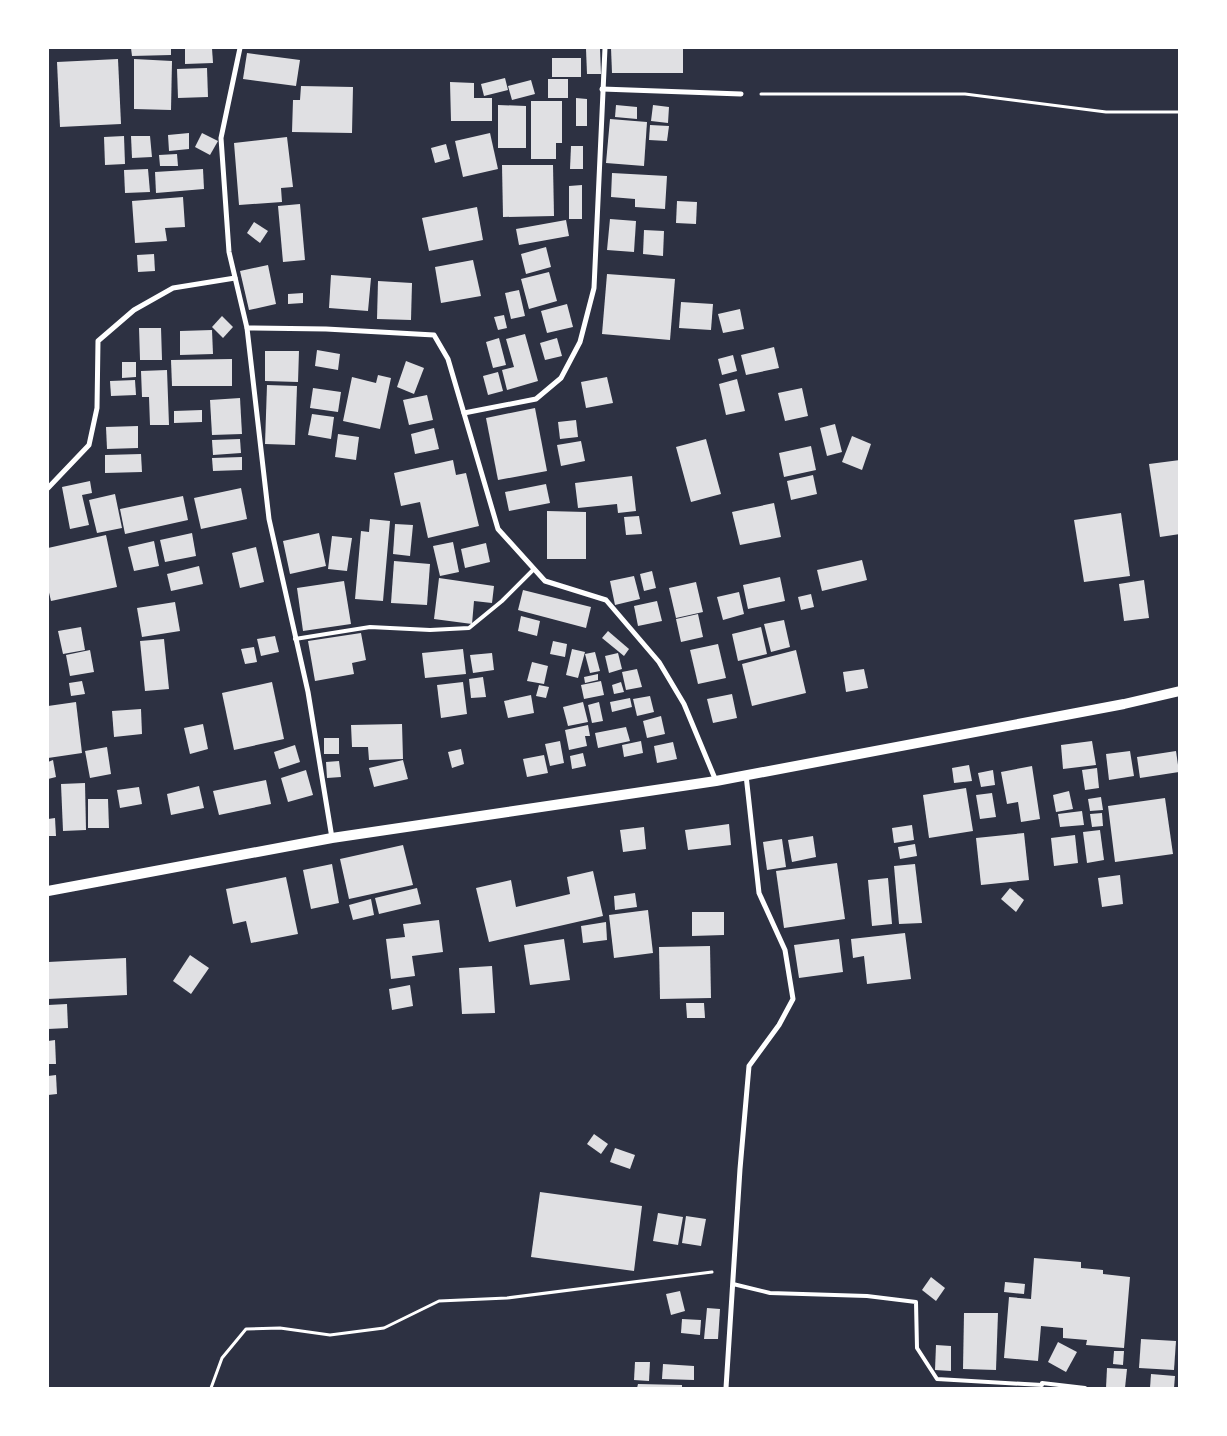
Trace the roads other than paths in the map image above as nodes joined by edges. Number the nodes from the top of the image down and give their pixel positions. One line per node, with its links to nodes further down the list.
1 (240, 48): 5 (street)
2 (605, 48): 3 (street)
3 (602, 89): 4 (street); 7 (street)
4 (741, 94)
5 (235, 278): 6 (street); 8 (street)
6 (247, 328): 7 (street); 10 (street)
7 (464, 413): 9 (street)
8 (48, 488)
9 (534, 569): 10 (lane); 13 (street)
10 (295, 640): 14 (street)
11 (1180, 691): 12 (main road)
12 (746, 775): 13 (main road); 16 (street)
13 (716, 781): 14 (main road)
14 (332, 838): 15 (main road)
15 (48, 891)
16 (733, 1284): 17 (street); 18 (lane)
17 (726, 1388)
18 (1085, 1388)

